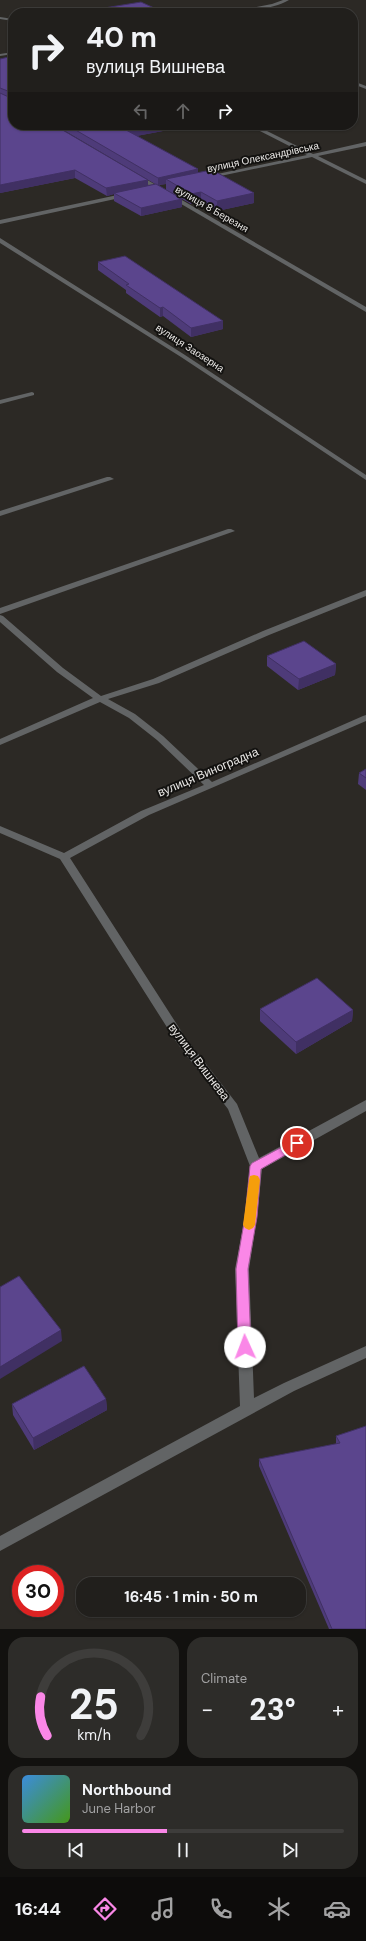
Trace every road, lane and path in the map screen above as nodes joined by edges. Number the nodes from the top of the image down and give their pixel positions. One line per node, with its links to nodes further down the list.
1 (287, 0): 2 (street)
2 (256, 8)
3 (261, 130): 5 (street)
4 (366, 144): 5 (street, вулиця Олександрівська)
5 (312, 156): 7 (street, вулиця Олександрівська); 8 (street)
6 (131, 172): 10 (street, вулиця 8 Березня)
7 (204, 178)
8 (366, 182)
9 (166, 187): 10 (street)
10 (158, 188): 11 (street); 15 (street, вулиця 8 Березня)
11 (150, 190)
12 (136, 193): 13 (street)
13 (0, 222)
14 (0, 240): 18 (street, вулиця Заозерна)
15 (366, 310)
16 (32, 394): 17 (street)
17 (0, 402)
18 (366, 478)
19 (110, 479): 20 (street)
20 (0, 514)
21 (231, 531): 23 (street)
22 (366, 593): 26 (street)
23 (0, 611)
24 (0, 618): 25 (street)
25 (4, 629): 26 (street)
26 (100, 698): 28 (street); 29 (street)
27 (366, 718): 29 (street, вулиця Виноградна)
28 (0, 742)
29 (211, 786): 31 (street, вулиця Виноградна)
30 (0, 828): 31 (street)
31 (64, 857): 33 (street, вулиця Вишнева)
32 (366, 1104): 33 (street)
33 (256, 1166): 35 (street)
34 (366, 1352): 35 (street)
35 (247, 1409): 36 (street)
36 (0, 1544)

